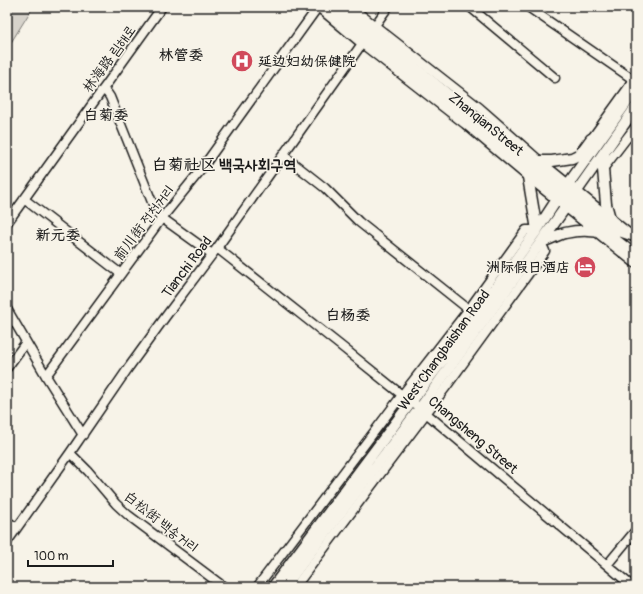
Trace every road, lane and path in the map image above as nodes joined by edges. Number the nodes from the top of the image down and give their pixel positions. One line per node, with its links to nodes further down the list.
1 (162, 7): 12 (street, 林海路 림해로)
2 (318, 7): 9 (street, ZhanqianStreet); 29 (street, 前川街 전천거리)
3 (330, 7): 9 (main road, ZhanqianStreet)
4 (340, 7): 9 (main road, ZhanqianStreet)
5 (351, 7): 9 (street, ZhanqianStreet)
6 (388, 7): 9 (street, Tianchi Road)
7 (470, 7): 10 (street)
8 (528, 7): 11 (street)
9 (368, 34): 19 (street, Tianchi Road); 20 (street, ZhanqianStreet); 21 (main road, ZhanqianStreet); 24 (street, ZhanqianStreet)
10 (555, 78)
11 (635, 82): 15 (main road, West Changbaishan Road); 17 (street)
12 (102, 90): 26 (street, 林海路 림해로); 29 (street)
13 (636, 107): 18 (main road, West Changbaishan Road)
14 (636, 126): 16 (street)
15 (606, 130): 17 (main road); 25 (main road, West Changbaishan Road)
16 (633, 138): 22 (street)
17 (591, 139): 20 (main road)
18 (604, 153): 22 (main road); 23 (main road, West Changbaishan Road)
19 (283, 155): 37 (street, Tianchi Road); 42 (street)
20 (540, 162): 21 (main road); 25 (street, ZhanqianStreet)
21 (526, 163): 24 (main road); 25 (main road, ZhanqianStreet)
22 (603, 169): 23 (street); 28 (main road)
23 (592, 170): 27 (main road, West Changbaishan Road)
24 (528, 177): 25 (street, ZhanqianStreet); 31 (main road)
25 (563, 192): 27 (main road); 31 (main road, West Changbaishan Road)
26 (24, 199): 30 (street, 林海路 림해로); 40 (street)
27 (571, 199): 28 (street); 32 (street); 33 (main road); 35 (main road, West Changbaishan Road)
28 (609, 217): 33 (main road); 34 (street)
29 (162, 218): 37 (street, Changsheng Street); 40 (street, 前川街 전천거리)
30 (7, 223)
31 (537, 230): 42 (main road, West Changbaishan Road)
32 (596, 231): 33 (main road); 35 (main road); 39 (street)
33 (612, 232): 34 (main road); 36 (main road); 38 (main road)
34 (634, 237)
35 (543, 246): 48 (main road, West Changbaishan Road)
36 (636, 247)
37 (215, 251): 46 (street, Changsheng Street); 49 (street, Tianchi Road)
38 (636, 256)
39 (636, 264)
40 (121, 274): 45 (street, 前川街 전천거리)
41 (7, 309): 43 (street)
42 (473, 312): 46 (street, West Changbaishan Road); 47 (main road, West Changbaishan Road)
43 (26, 342): 44 (street); 45 (street)
44 (7, 368)
45 (46, 376): 49 (street)
46 (402, 395): 47 (street, Changsheng Street); 57 (street, West Changbaishan Road)
47 (411, 401): 48 (street, Changsheng Street); 58 (main road, West Changbaishan Road)
48 (423, 410): 55 (street, Changsheng Street); 59 (main road, West Changbaishan Road); 60 (street, West Changbaishan Road)
49 (83, 435): 50 (street, Tianchi Road)
50 (70, 453): 52 (street, Tianchi Road); 56 (street, 白松街 백송거리)
51 (7, 521): 52 (street)
52 (17, 528): 54 (street, Tianchi Road)
53 (636, 530): 55 (street)
54 (7, 542)
55 (607, 566): 61 (street, Changsheng Street)
56 (224, 587)
57 (257, 587)
58 (273, 587)
59 (284, 587)
60 (295, 587)
61 (633, 587)

